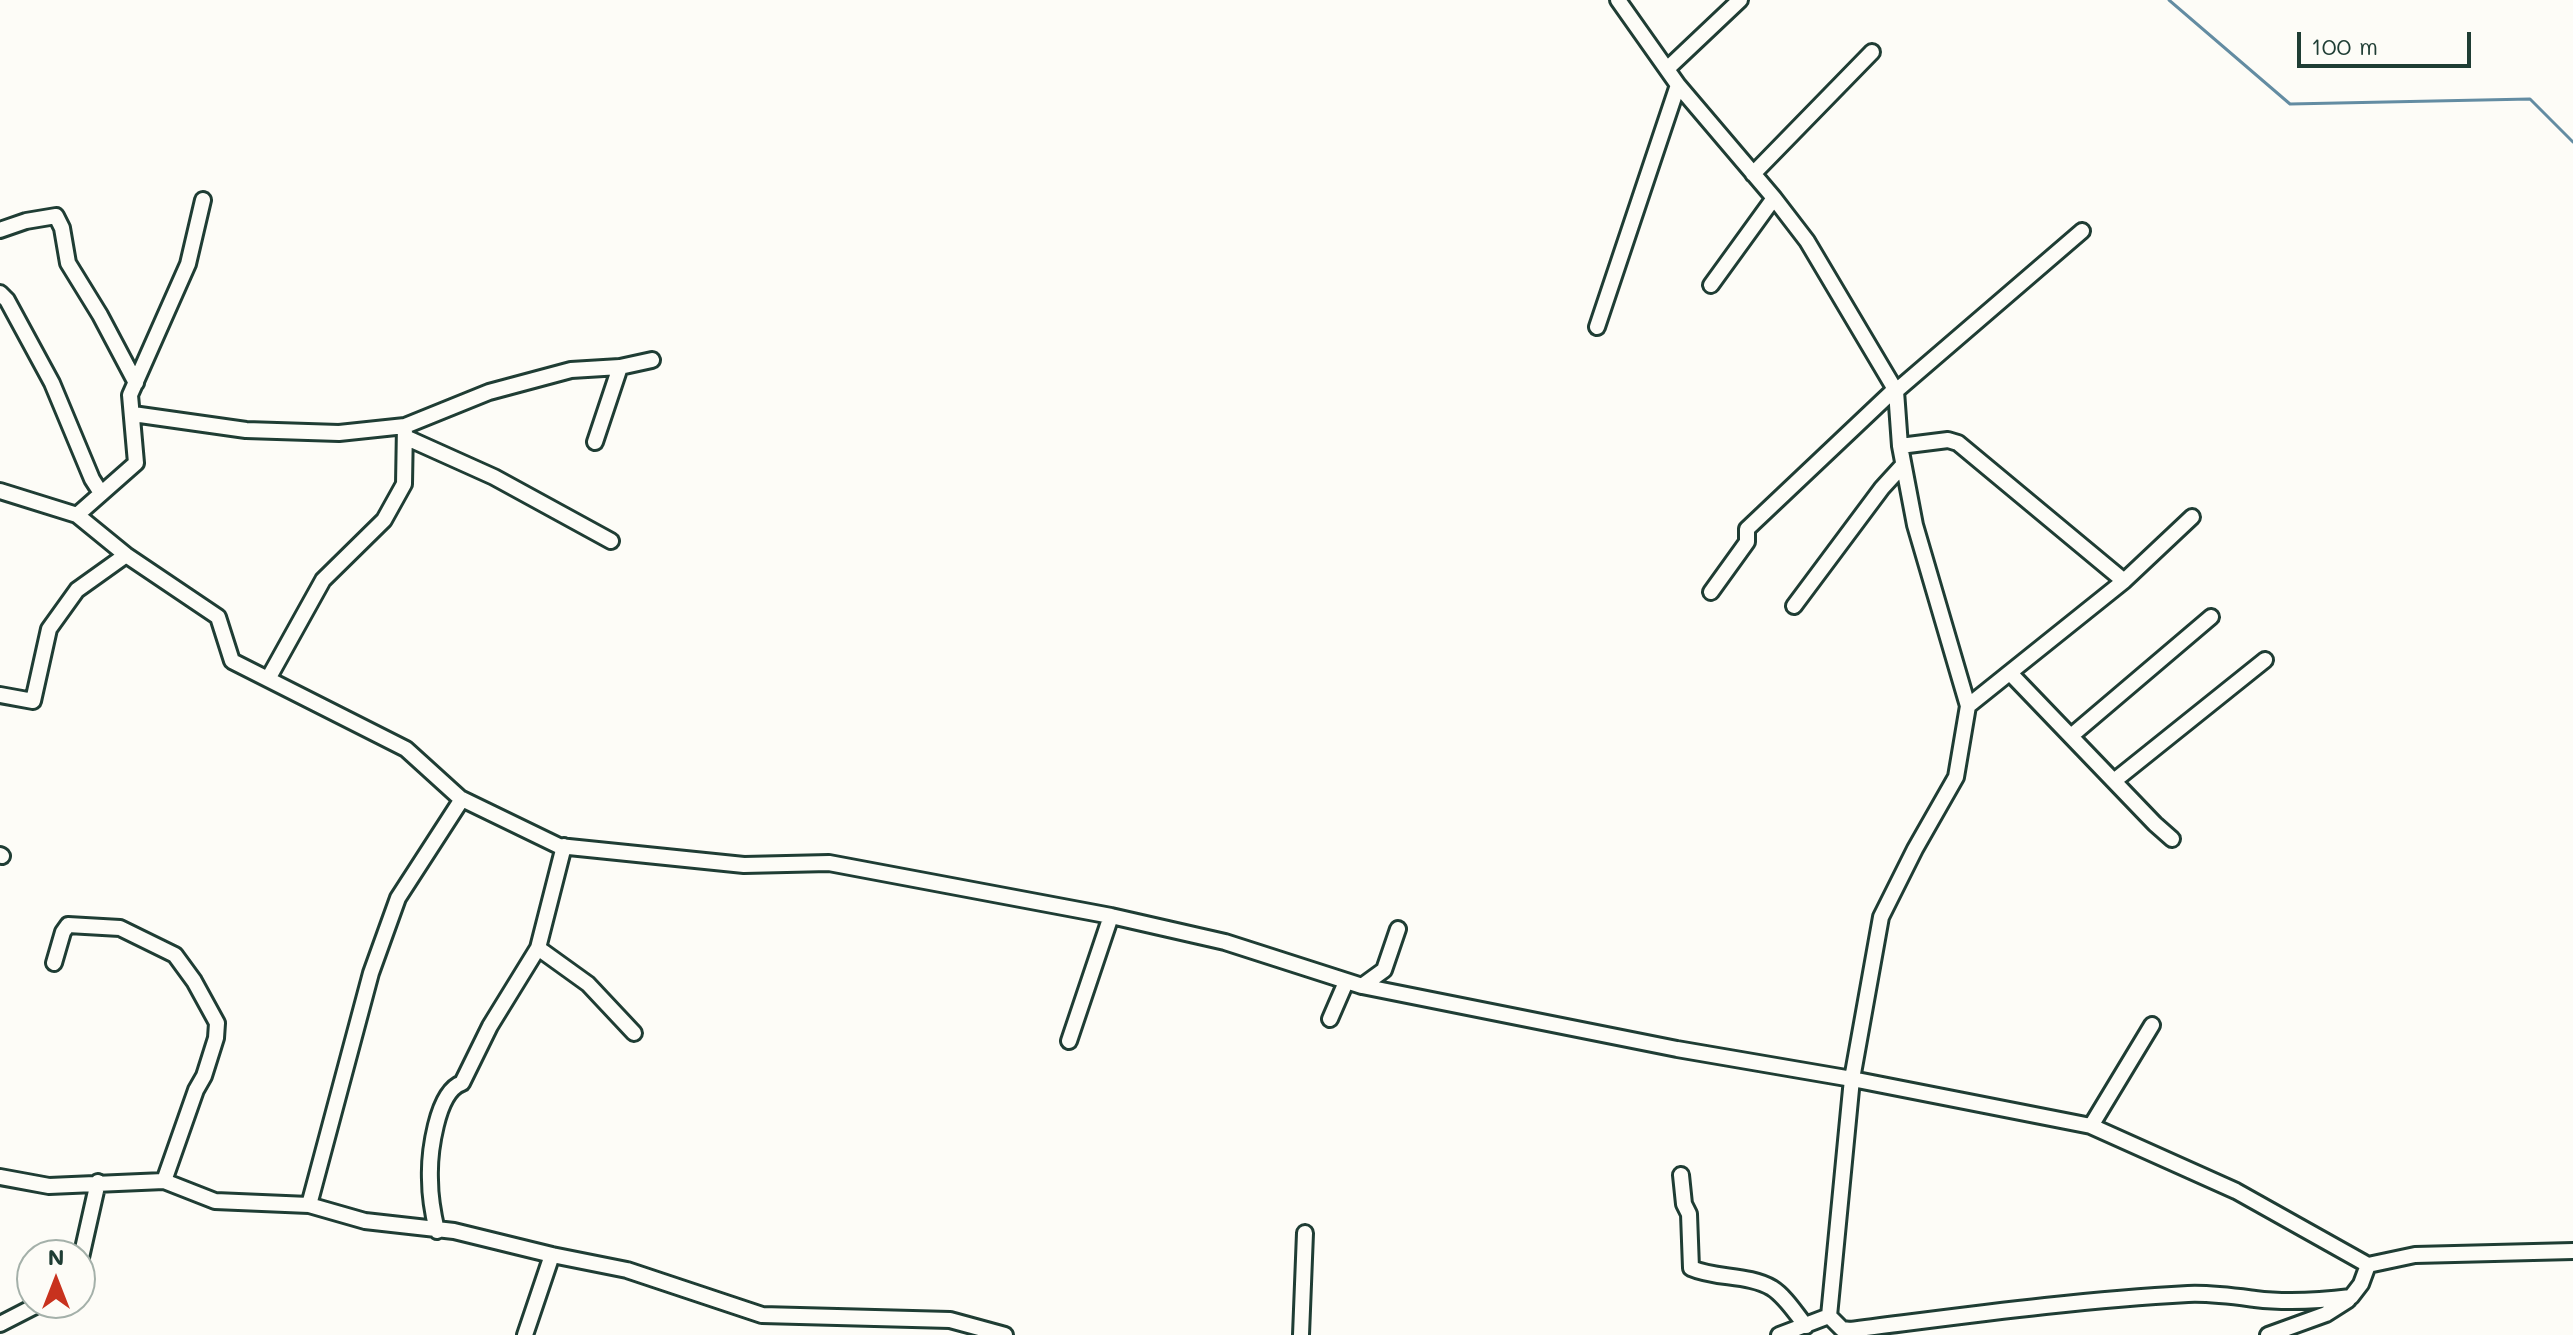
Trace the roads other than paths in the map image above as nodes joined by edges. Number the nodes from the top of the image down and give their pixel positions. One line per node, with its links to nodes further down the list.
1 (1740, 0): 4 (street)
2 (1621, 1): 4 (street)
3 (1872, 52): 6 (street)
4 (1667, 69): 5 (street)
5 (1678, 85): 6 (street); 13 (street)
6 (1753, 174): 7 (street)
7 (1774, 198): 11 (street); 17 (street)
8 (203, 200): 16 (street)
9 (0, 230): 16 (street)
10 (2082, 231): 17 (street)
11 (1711, 285)
12 (0, 293): 24 (street)
13 (1597, 327)
14 (652, 360): 15 (street)
15 (620, 367): 19 (street); 20 (street)
16 (136, 383): 18 (street)
17 (1895, 390): 21 (street); 30 (street)
18 (133, 414): 19 (street); 24 (street)
19 (405, 432): 27 (street); 35 (street)
20 (595, 442)
21 (1900, 446): 22 (street); 29 (street)
22 (1903, 465): 31 (street); 37 (street)
23 (0, 491): 25 (street)
24 (101, 493): 25 (street)
25 (77, 515): 28 (street)
26 (2192, 517): 29 (street)
27 (611, 541)
28 (126, 555): 35 (street); 36 (street)
29 (2124, 581): 34 (street)
30 (1711, 592)
31 (1794, 606)
32 (2211, 617): 38 (street)
33 (2265, 660): 39 (street)
34 (2010, 673): 37 (street); 38 (street)
35 (268, 679): 40 (street)
36 (0, 695)
37 (1968, 706): 53 (street)
38 (2071, 736): 39 (street)
39 (2114, 781): 41 (street)
40 (462, 799): 42 (street); 59 (street)
41 (2172, 839)
42 (564, 846): 43 (street); 45 (street)
43 (1111, 916): 47 (street); 52 (street)
44 (1398, 929): 48 (street)
45 (538, 948): 51 (street); 60 (street)
46 (54, 963): 57 (street)
47 (1346, 982): 48 (street); 49 (street)
48 (1362, 986): 53 (street)
49 (1330, 1019)
50 (2152, 1025): 54 (street)
51 (634, 1033)
52 (1069, 1041)
53 (1852, 1079): 54 (street); 67 (street)
54 (2091, 1126): 65 (street)
55 (1681, 1175): 68 (street)
56 (0, 1177): 58 (street)
57 (164, 1181): 58 (street); 59 (street)
58 (98, 1182): 62 (street)
59 (309, 1205): 60 (street)
60 (437, 1231): 64 (street)
61 (1305, 1233): 71 (street)
62 (85, 1239)
63 (2573, 1251): 65 (street)
64 (552, 1255): 69 (street); 70 (street)
65 (2368, 1265): 66 (street)
66 (2351, 1297): 67 (street); 73 (street)
67 (1829, 1316): 68 (street)
68 (1806, 1326): 72 (street)
69 (525, 1335)
70 (1005, 1335)
71 (1301, 1335)
72 (1779, 1335)
73 (2268, 1335)

